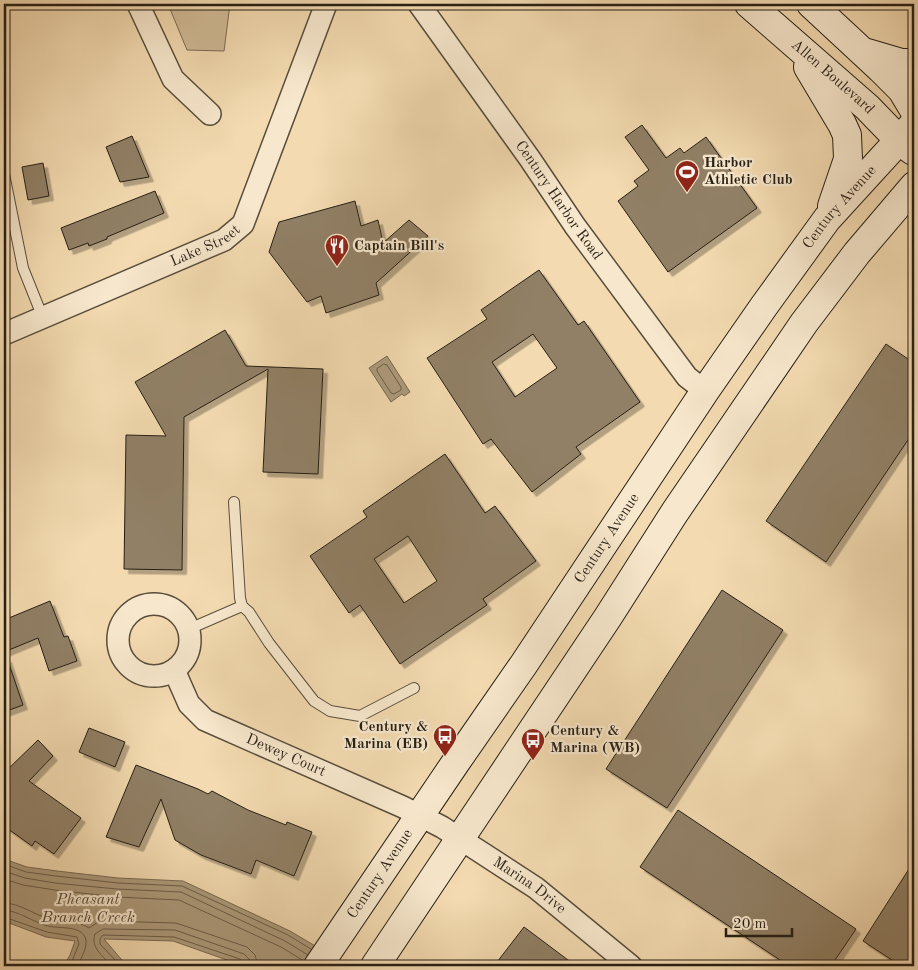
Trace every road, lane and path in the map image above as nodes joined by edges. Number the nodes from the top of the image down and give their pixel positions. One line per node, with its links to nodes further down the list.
1 (138, 4): 10 (street)
2 (326, 4): 15 (street, Lake Street)
3 (418, 4): 17 (street, Century Harbor Road)
4 (749, 4): 6 (main road, Allen Boulevard)
5 (811, 4): 7 (main road)
6 (794, 44): 11 (main road, Allen Boulevard); 14 (main road)
7 (858, 49): 8 (main road); 9 (main road)
8 (914, 63)
9 (914, 110)
10 (210, 114)
11 (909, 139): 14 (main road, Century Avenue)
12 (4, 174): 15 (lane)
13 (914, 186): 24 (main road)
14 (827, 219): 17 (main road, Century Avenue)
15 (43, 318): 16 (street, Lake Street)
16 (4, 334)
17 (705, 391): 23 (main road, Century Avenue)
18 (234, 502): 19 (lane)
19 (242, 606): 20 (lane); 22 (lane)
20 (189, 629): 21 (street); 21 (street)
21 (174, 670): 23 (street, Dewey Court)
22 (414, 688)
23 (420, 815): 24 (street, Marina Drive); 26 (main road, Century Avenue)
24 (460, 839): 25 (main road); 27 (street, Marina Drive)
25 (377, 964)
26 (318, 966)
27 (631, 966)

